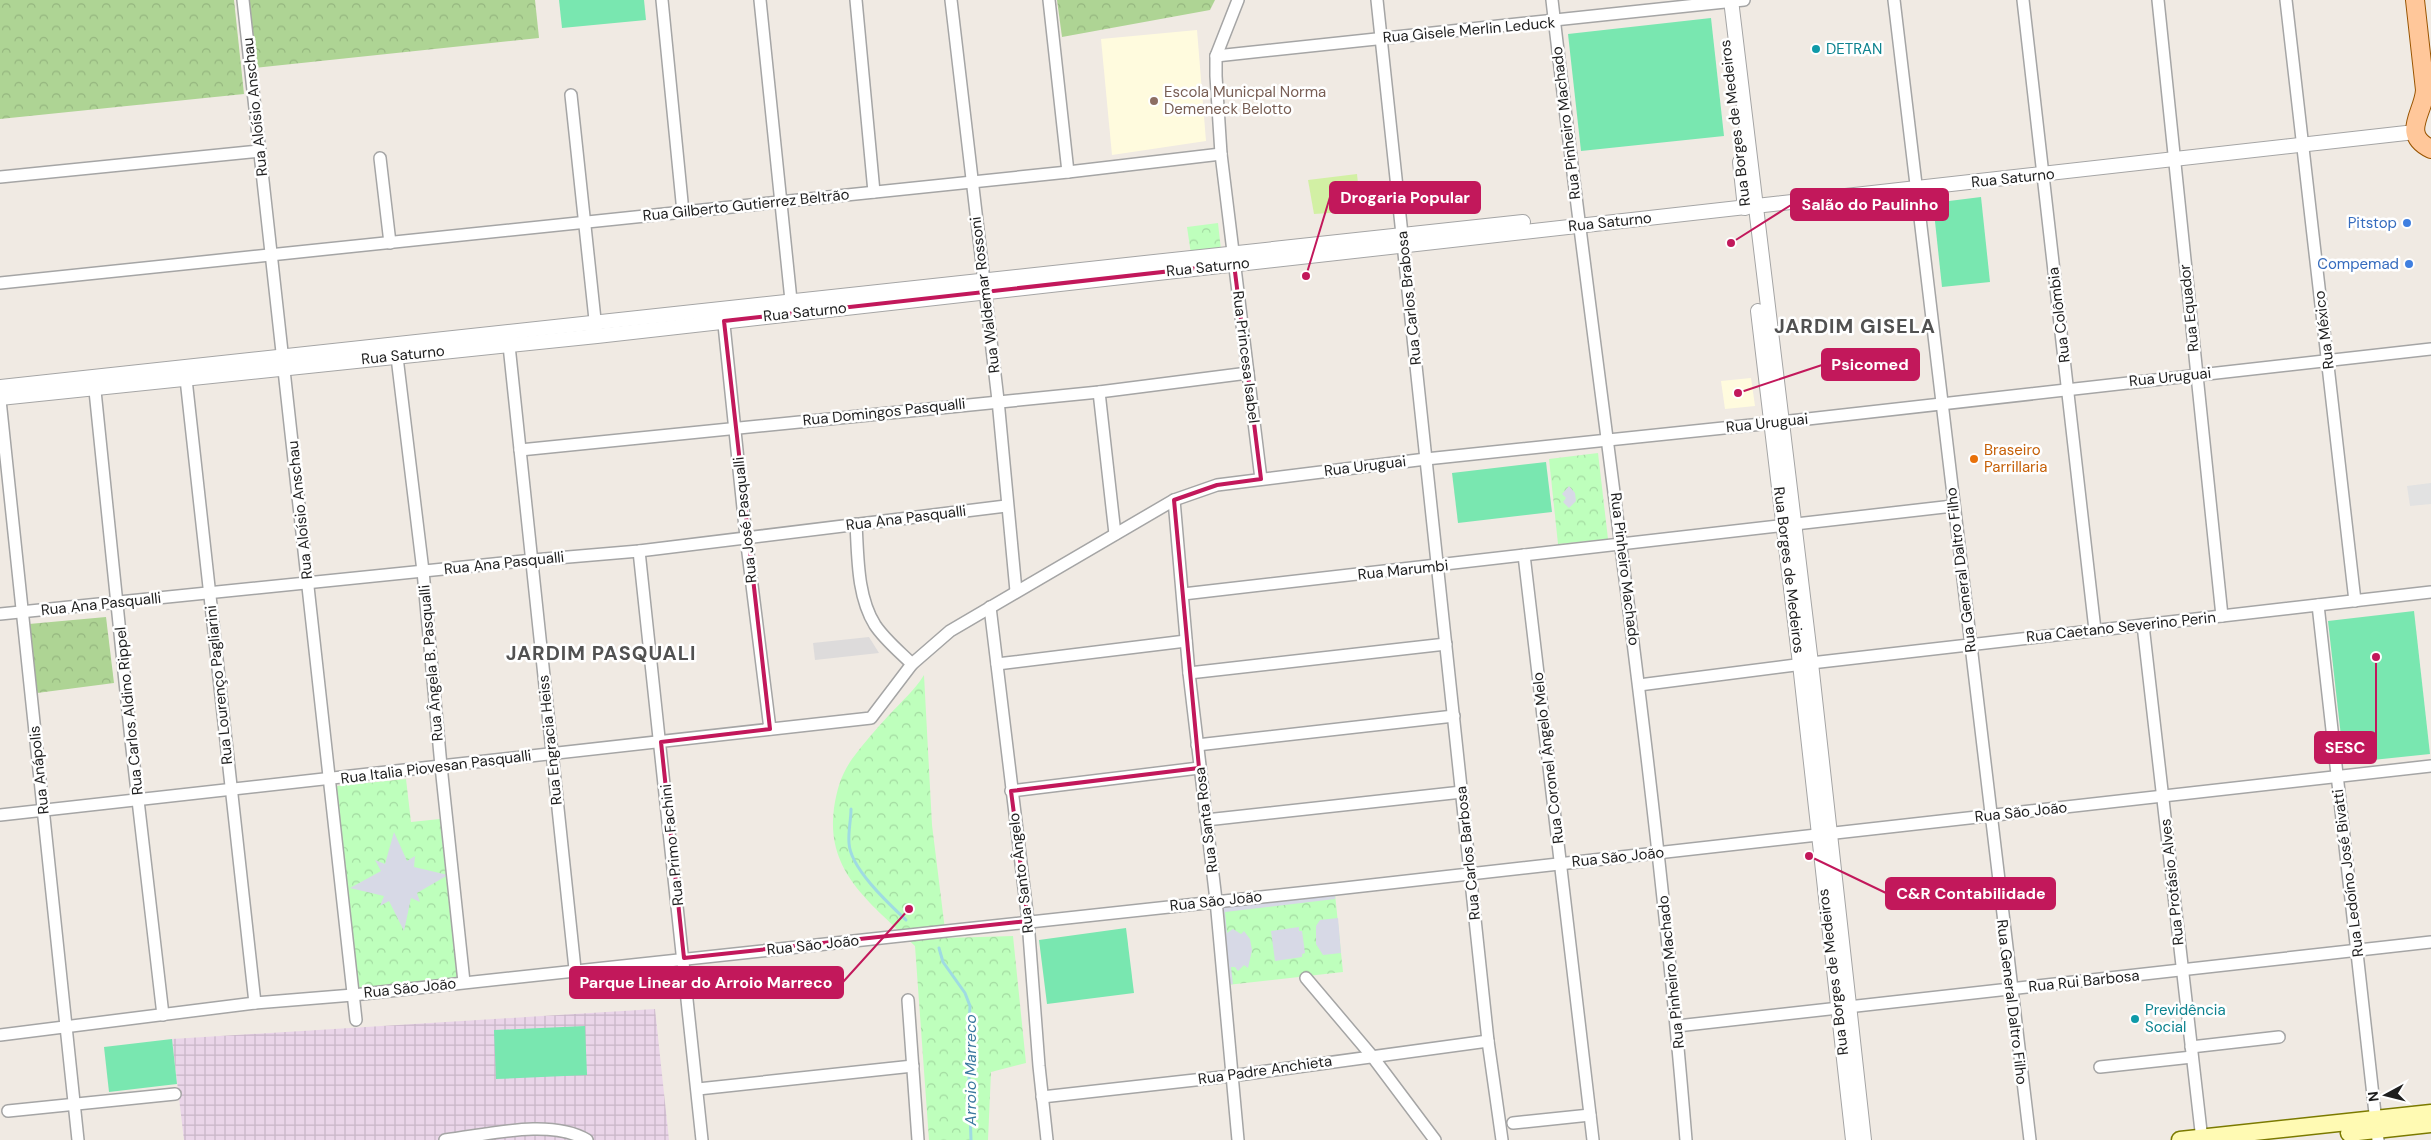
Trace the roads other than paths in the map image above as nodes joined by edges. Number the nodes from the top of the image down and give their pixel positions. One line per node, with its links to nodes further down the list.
1 (243, 0): 23 (street, Rua Aloísio Anschau)
2 (662, 0): 35 (street)
3 (760, 0): 33 (street)
4 (856, 0): 32 (street)
5 (951, 0): 30 (street, Rua Waldemar Rossoni)
6 (1050, 0): 28 (street)
7 (1238, 0): 18 (street, Rua Princesa Isabel)
8 (1377, 0): 17 (street, Rua Carlos Brabosa)
9 (1552, 0): 16 (street, Rua Pinheiro Machado)
10 (1894, 0): 31 (street, Rua General Daltro Filho)
11 (2023, 0): 27 (street, Rua Colômbia)
12 (2158, 0): 25 (street, Rua Equador)
13 (2286, 0): 21 (street, Rua México)
14 (2415, 0): 20 (main road)
15 (1730, 1): 16 (street, Rua Gisele Merlin Leduck); 34 (street, Rua Borges de Medeiros)
16 (1554, 22): 17 (street, Rua Gisele Merlin Leduck); 36 (street, Rua Pinheiro Machado)
17 (1381, 38): 18 (street, Rua Gisele Merlin Leduck); 38 (street, Rua Carlos Brabosa)
18 (1216, 56): 24 (street, Rua Princesa Isabel)
19 (571, 95): 37 (street)
20 (2420, 118): 21 (street, Rua Saturno); 22 (main road)
21 (2302, 141): 25 (street, Rua Saturno); 50 (street, Rua México)
22 (2429, 150)
23 (260, 151): 29 (street); 40 (street, Rua Aloísio Anschau)
24 (1221, 154): 28 (street, Rua Gilberto Gutierrez Beltrão); 41 (street, Rua Princesa Isabel)
25 (2173, 156): 27 (street, Rua Saturno); 54 (street, Rua Equador)
26 (380, 158): 39 (street)
27 (2043, 171): 31 (street, Rua Saturno); 57 (street, Rua Colômbia)
28 (1068, 172): 30 (street, Rua Gilberto Gutierrez Beltrão)
29 (0, 177)
30 (971, 182): 32 (street, Rua Gilberto Gutierrez Beltrão); 43 (street, Rua Waldemar Rossoni)
31 (1915, 184): 34 (street, Rua Saturno); 61 (street, Rua General Daltro Filho)
32 (874, 192): 33 (street, Rua Gilberto Gutierrez Beltrão)
33 (782, 202): 35 (street, Rua Gilberto Gutierrez Beltrão); 44 (street)
34 (1749, 202): 36 (street, Rua Saturno); 62 (street, Rua Borges de Medeiros)
35 (683, 212): 37 (street, Rua Gilberto Gutierrez Beltrão)
36 (1578, 221): 38 (street, Rua Saturno); 64 (street, Rua Pinheiro Machado)
37 (585, 222): 39 (street, Rua Gilberto Gutierrez Beltrão); 46 (street)
38 (1403, 240): 41 (street, Rua Saturno); 66 (street, Rua Carlos Brabosa)
39 (390, 242): 40 (street, Rua Gilberto Gutierrez Beltrão)
40 (271, 256): 42 (street, Rua Gilberto Gutierrez Beltrão); 51 (street, Rua Aloísio Anschau)
41 (1234, 259): 43 (street, Rua Saturno); 53 (street, Rua Princesa Isabel)
42 (0, 283)
43 (985, 286): 44 (street, Rua Saturno); 60 (street, Rua Waldemar Rossoni)
44 (792, 308): 45 (street, Rua Saturno)
45 (724, 316): 46 (street, Rua Saturno); 63 (street, Rua José Pasqualli)
46 (596, 330): 47 (street, Rua Saturno)
47 (508, 339): 49 (street, Rua Saturno); 65 (street, Rua Engracia Heiss)
48 (2431, 349): 50 (street, Rua Uruguai)
49 (396, 350): 51 (street, Rua Saturno); 80 (street, Rua Ângela B. Pasqualli)
50 (2327, 360): 54 (street, Rua Uruguai); 86 (street, Rua México)
51 (283, 362): 52 (street, Rua Saturno); 81 (street, Rua Aloísio Anschau)
52 (185, 372): 55 (street, Rua Saturno); 84 (street, Rua Lourenço Pagliarini)
53 (1248, 373): 58 (street, Rua Domingos Pasqualli); 67 (street, Rua Princesa Isabel)
54 (2196, 374): 57 (street, Rua Uruguai); 92 (street, Rua Equador)
55 (94, 382): 56 (street, Rua Saturno); 59 (street, Rua Saturno); 87 (street, Rua Carlos Aldino Rippel)
56 (0, 387)
57 (2068, 388): 61 (street, Rua Uruguai); 94 (street, Rua Colômbia)
58 (1099, 392): 60 (street, Rua Domingos Pasqualli); 73 (street)
59 (0, 399): 90 (street, Rua Anápolis)
60 (998, 400): 63 (street, Rua Domingos Pasqualli); 69 (street, Rua Waldemar Rossoni)
61 (1940, 402): 62 (street, Rua Uruguai); 70 (street, Rua General Daltro Filho)
62 (1776, 422): 64 (street, Rua Uruguai); 72 (street, Rua Borges de Medeiros)
63 (735, 428): 65 (street, Rua Domingos Pasqualli); 74 (street, Rua José Pasqualli)
64 (1608, 440): 66 (street, Rua Uruguai); 75 (street, Rua Pinheiro Machado)
65 (520, 450): 78 (street, Rua Engracia Heiss)
66 (1426, 459): 67 (street, Rua Uruguai); 79 (street, Rua Carlos Brabosa)
67 (1261, 479): 68 (street, Rua Uruguai)
68 (1174, 500): 73 (street, Rua Uruguai); 85 (street, Rua Santa Rosa)
69 (1006, 506): 71 (street, Rua Ana Pasqualli); 82 (street, Rua Waldemar Rossoni)
70 (1953, 506): 72 (street, Rua Marumbi); 97 (street, Rua General Daltro Filho)
71 (856, 524): 74 (street, Rua Ana Pasqualli); 99 (street)
72 (1788, 524): 75 (street, Rua Marumbi); 98 (street, Rua Borges de Medeiros)
73 (1115, 534): 82 (street, Rua Uruguai)
74 (746, 537): 76 (street, Rua Ana Pasqualli); 105 (street, Rua José Pasqualli)
75 (1622, 542): 77 (street, Rua Marumbi); 102 (street, Rua Pinheiro Machado)
76 (639, 551): 78 (street, Rua Ana Pasqualli); 106 (street, Rua Primo Fachini)
77 (1524, 555): 79 (street, Rua Marumbi); 125 (street, Rua Coronel Ângelo Melo)
78 (533, 560): 80 (street, Rua Ana Pasqualli); 108 (street, Rua Engracia Heiss)
79 (1438, 566): 85 (street, Rua Marumbi); 96 (street, Rua Carlos Barbosa)
80 (423, 571): 81 (street, Rua Ana Pasqualli); 109 (street, Rua Ângela B. Pasqualli)
81 (308, 583): 84 (street, Rua Ana Pasqualli); 113 (street, Rua Aloísio Anschau)
82 (1016, 591): 89 (street, Rua Uruguai)
83 (2431, 592): 86 (street, Rua Caetano Severino Perin)
84 (210, 593): 87 (street, Rua Ana Pasqualli); 114 (street, Rua Lourenço Pagliarini)
85 (1183, 594): 95 (street, Rua Santa Rosa)
86 (2355, 601): 88 (street, Rua Caetano Severino Perin)
87 (117, 602): 90 (street, Rua Ana Pasqualli); 118 (street, Rua Carlos Aldino Rippel)
88 (2318, 605): 92 (street, Rua Caetano Severino Perin); 112 (street, Rua Ledoíno José Bivatti)
89 (990, 607): 99 (street, Rua Uruguai); 100 (street, Rua Santo Ângelo)
90 (24, 612): 91 (street, Rua Ana Pasqualli); 119 (street, Rua Anápolis)
91 (0, 614)
92 (2222, 616): 93 (street, Rua Caetano Severino Perin)
93 (2143, 625): 94 (street, Rua Caetano Severino Perin); 117 (street, Rua Protásio Alves)
94 (2095, 630): 97 (street, Rua Caetano Severino Perin)
95 (1186, 641): 100 (street); 101 (street, Rua Santa Rosa)
96 (1446, 644): 101 (street); 103 (street, Rua Carlos Barbosa)
97 (1970, 645): 98 (street, Rua Caetano Severino Perin); 121 (street, Rua General Daltro Filho)
98 (1805, 663): 102 (street, Rua Caetano Severino Perin); 123 (street, Rua Borges de Medeiros)
99 (912, 664): 104 (street, Rua Uruguai)
100 (997, 664): 115 (street, Rua Santo Ângelo)
101 (1189, 673): 107 (street, Rua Santa Rosa)
102 (1639, 685): 124 (street, Rua Pinheiro Machado)
103 (1454, 716): 107 (street); 116 (street, Rua Carlos Barbosa)
104 (871, 718): 105 (street, Rua Italia Piovesan Pasqualli)
105 (770, 729): 106 (street, Rua Italia Piovesan Pasqualli)
106 (661, 742): 108 (street, Rua Italia Piovesan Pasqualli); 131 (street, Rua Primo Fachini)
107 (1198, 745): 111 (street, Rua Santa Rosa)
108 (551, 753): 109 (street, Rua Italia Piovesan Pasqualli); 132 (street, Rua Engracia Heiss)
109 (441, 766): 113 (street, Rua Italia Piovesan Pasqualli); 135 (street, Rua Ângela B. Pasqualli)
110 (2431, 766): 112 (street, Rua São João)
111 (1199, 768): 115 (street); 122 (street, Rua Santa Rosa)
112 (2337, 777): 117 (street, Rua São João); 130 (street, Rua Ledoíno José Bivatti)
113 (330, 780): 114 (street, Rua Italia Piovesan Pasqualli); 137 (street, Rua Aloísio Anschau)
114 (231, 791): 118 (street, Rua Italia Piovesan Pasqualli); 139 (street, Rua Lourenço Pagliarini)
115 (1011, 791): 128 (street, Rua Santo Ângelo)
116 (1462, 792): 122 (street); 126 (street, Rua Carlos Barbosa)
117 (2163, 796): 121 (street, Rua São João); 133 (street, Rua Protásio Alves)
118 (138, 801): 119 (street, Rua Italia Piovesan Pasqualli); 141 (street, Rua Carlos Aldino Rippel)
119 (43, 811): 120 (street, Rua Italia Piovesan Pasqualli); 143 (street, Rua Anápolis)
120 (0, 815)
121 (1990, 815): 123 (street, Rua São João); 136 (street, Rua General Daltro Filho)
122 (1206, 820): 127 (street, Rua Santa Rosa)
123 (1823, 834): 124 (street, Rua São João); 140 (street, Rua Borges de Medeiros)
124 (1659, 852): 125 (street, Rua São João); 144 (street, Rua Pinheiro Machado)
125 (1560, 863): 126 (street, Rua São João); 159 (street, Rua Coronel Ângelo Melo)
126 (1470, 873): 127 (street, Rua São João); 147 (street, Rua Carlos Barbosa)
127 (1216, 900): 128 (street, Rua São João); 152 (street, Rua Santa Rosa)
128 (1028, 921): 131 (street, Rua São João); 155 (street, Rua Santo Ângelo)
129 (2431, 942): 130 (street, Rua Rui Barbosa)
130 (2357, 950): 133 (street, Rua Rui Barbosa); 162 (street, Rua Ledoíno José Bivatti)
131 (684, 958): 132 (street, Rua São João); 153 (street, Rua Primo Fachini)
132 (575, 969): 135 (street, Rua São João)
133 (2182, 970): 136 (street, Rua Rui Barbosa); 148 (street, Rua Protásio Alves)
134 (1306, 978): 149 (street)
135 (464, 982): 137 (street, Rua São João)
136 (2010, 988): 140 (street, Rua Rui Barbosa); 177 (street, Rua General Daltro Filho)
137 (354, 994): 139 (street, Rua São João); 142 (street, Rua Aloísio Anschau)
138 (908, 1000): 150 (street)
139 (255, 1003): 141 (street, Rua São João)
140 (1843, 1007): 144 (street, Rua Rui Barbosa); 175 (street, Rua Borges de Medeiros); 176 (street)
141 (163, 1014): 143 (street, Rua São João)
142 (356, 1020)
143 (68, 1026): 145 (street, Rua São João); 156 (street, Rua Anápolis)
144 (1676, 1026): 174 (street, Rua Pinheiro Machado)
145 (0, 1035)
146 (2279, 1037): 148 (street)
147 (1488, 1041): 149 (street, Rua Padre Anchieta); 172 (street, Rua Carlos Barbosa)
148 (2192, 1052): 151 (street); 163 (street, Rua Protásio Alves)
149 (1372, 1056): 152 (street, Rua Padre Anchieta); 171 (street)
150 (913, 1066): 153 (street); 168 (street)
151 (2100, 1067)
152 (1231, 1076): 155 (street, Rua Padre Anchieta); 170 (street, Rua Santa Rosa)
153 (698, 1089): 167 (street, Rua Primo Fachini)
154 (175, 1094): 156 (street)
155 (1042, 1097): 169 (street, Rua Santo Ângelo)
156 (74, 1104): 157 (street); 164 (street, Rua Anápolis)
157 (8, 1111)
158 (2431, 1113): 162 (main road)
159 (1590, 1115): 160 (street); 173 (street, Rua Coronel Ângelo Melo)
160 (1513, 1123)
161 (2431, 1124): 162 (main road)
162 (2377, 1130): 163 (main road); 179 (main road)
163 (2202, 1139): 178 (main road)
164 (78, 1140)
165 (445, 1140): 166 (street)
166 (587, 1140)
167 (702, 1140)
168 (918, 1140)
169 (1047, 1140)
170 (1238, 1140)
171 (1435, 1140)
172 (1502, 1140)
173 (1593, 1140)
174 (1686, 1140)
175 (1853, 1140)
176 (1864, 1140)
177 (2030, 1140)
178 (2180, 1140)
179 (2282, 1140)

